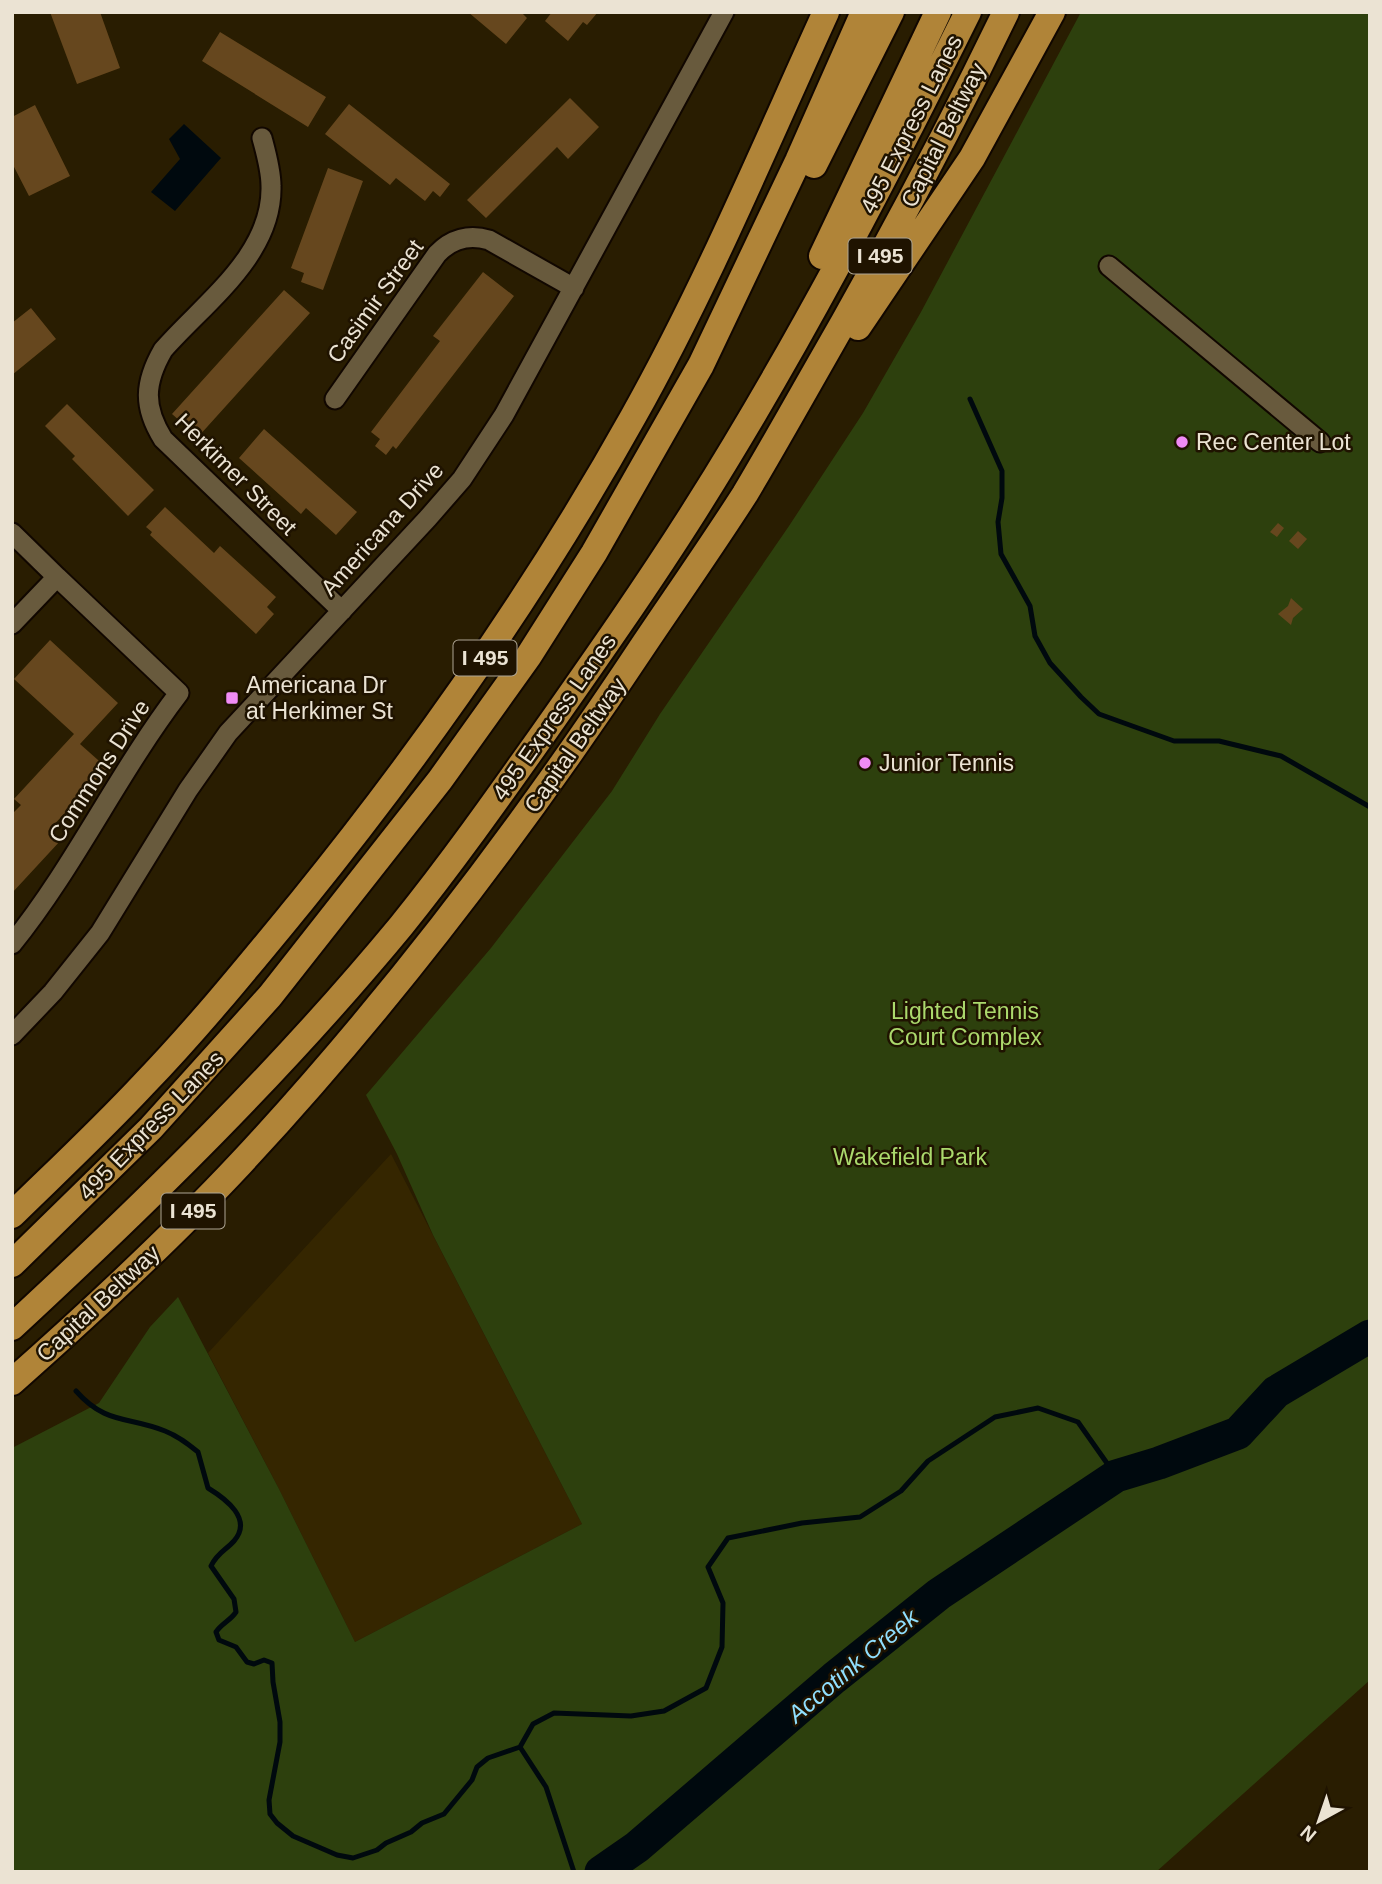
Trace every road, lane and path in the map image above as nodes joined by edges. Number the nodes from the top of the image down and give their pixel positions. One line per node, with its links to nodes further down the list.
1 (724, 12): 11 (street, Americana Drive)
2 (826, 12): 23 (highway, I 495)
3 (864, 12): 14 (highway, 495 Express Lanes / I 495)
4 (891, 12): 14 (highway)
5 (938, 12): 16 (highway)
6 (968, 12): 16 (highway, 495 Express Lanes / I 495)
7 (1006, 12): 15 (highway, Capital Beltway / I 495)
8 (1052, 12): 15 (highway)
9 (262, 138): 19 (street, Herkimer Street)
10 (1109, 266): 13 (street)
11 (574, 288): 12 (street, Casimir Street); 19 (street, Americana Drive)
12 (335, 399)
13 (1320, 442)
14 (642, 471): 24 (highway, 495 Express Lanes / I 495)
15 (745, 494): 26 (highway, Capital Beltway / I 495)
16 (696, 508): 25 (highway, 495 Express Lanes / I 495)
17 (12, 533): 18 (street, Commons Drive)
18 (57, 577): 20 (street); 21 (street, Commons Drive)
19 (342, 611): 22 (street, Americana Drive)
20 (12, 624)
21 (12, 944)
22 (12, 1035)
23 (12, 1215)
24 (12, 1265)
25 (12, 1327)
26 (12, 1382)

